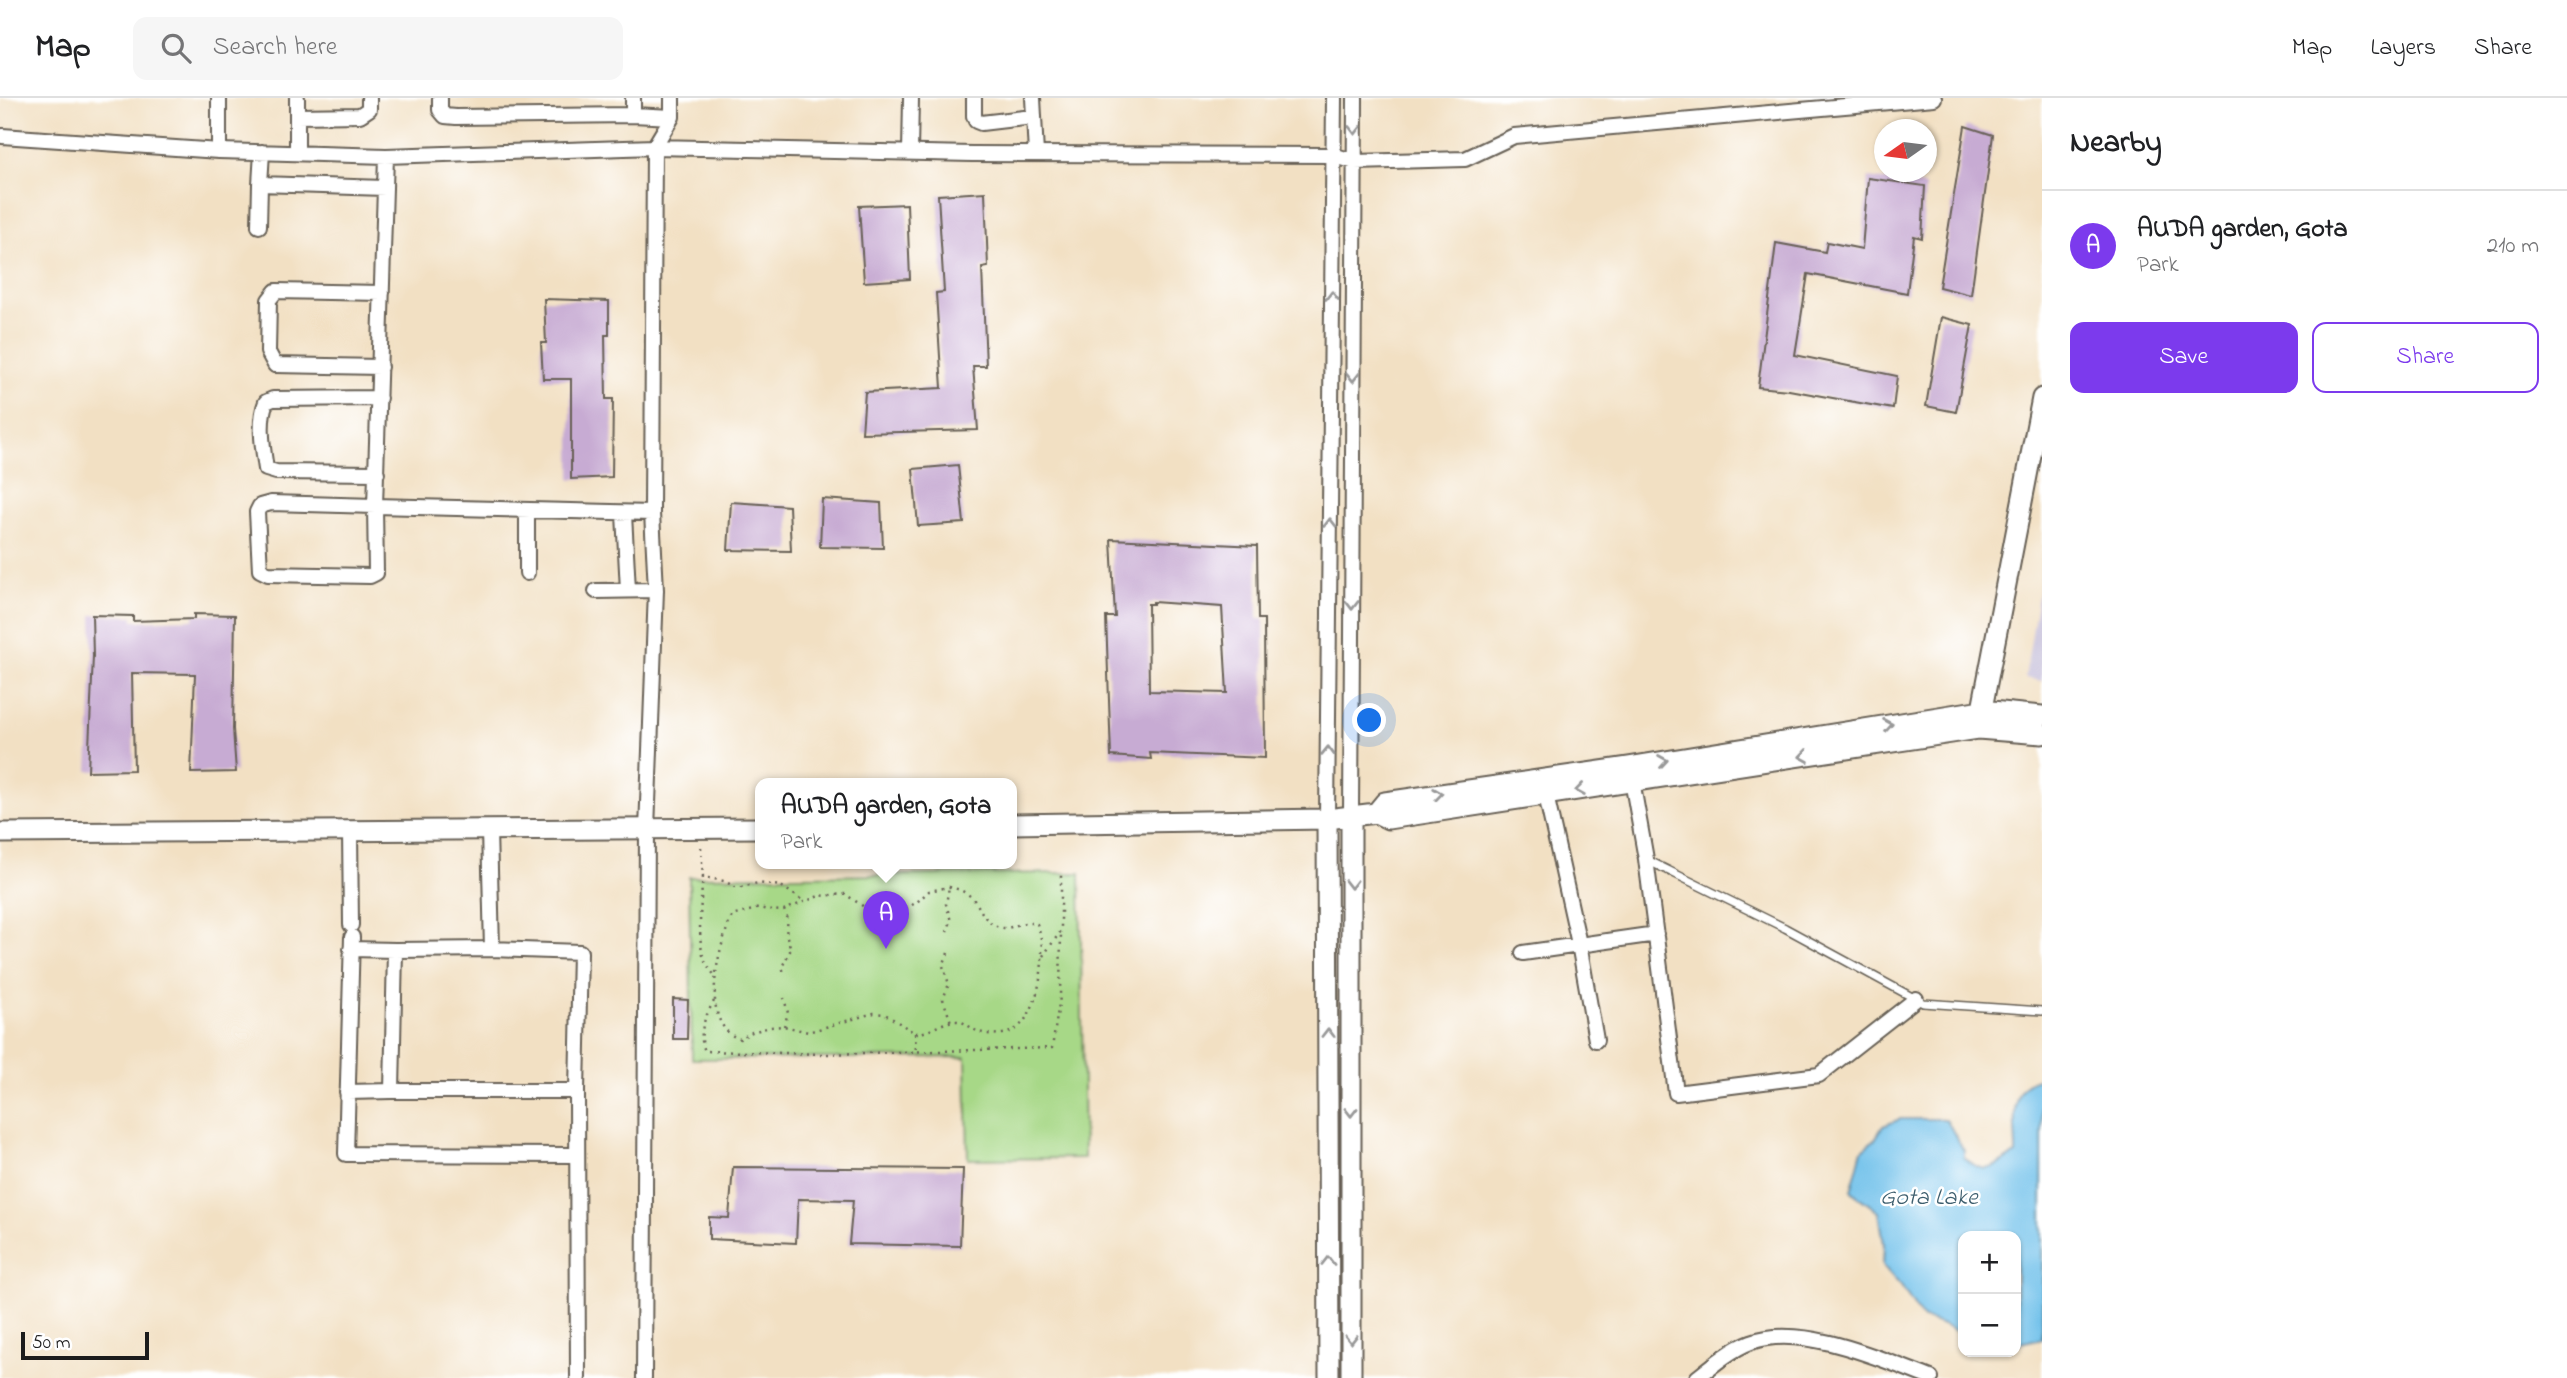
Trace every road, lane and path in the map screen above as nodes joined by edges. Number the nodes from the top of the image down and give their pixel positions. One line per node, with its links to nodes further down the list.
1 (219, 98): 19 (street)
2 (297, 98): 14 (street)
3 (369, 98): 14 (street)
4 (440, 98): 13 (street)
5 (633, 98): 13 (street)
6 (672, 98): 15 (street)
7 (911, 98): 21 (street)
8 (974, 98): 16 (street)
9 (1033, 98): 16 (street)
10 (1334, 98): 24 (street)
11 (1355, 98): 26 (street, one-way to 26)
12 (1934, 98): 26 (street)
13 (633, 115): 15 (street)
14 (297, 116): 22 (street)
15 (672, 117): 18 (street)
16 (1033, 117): 23 (street)
17 (1, 136): 19 (street)
18 (654, 147): 21 (street); 25 (street); 37 (street)
19 (219, 151): 20 (street)
20 (262, 152): 22 (street); 27 (street)
21 (910, 152): 23 (street)
22 (297, 153): 25 (street)
23 (1035, 154): 24 (street)
24 (1332, 155): 26 (street); 51 (street, one-way to 24)
25 (386, 156): 28 (street)
26 (1354, 162): 50 (street, one-way to 50)
27 (260, 184): 28 (street); 29 (street)
28 (385, 188): 30 (street)
29 (259, 226)
30 (382, 293): 31 (street); 31 (street)
31 (380, 367): 33 (street)
32 (2042, 397): 43 (street)
33 (379, 398): 34 (street); 34 (street)
34 (377, 474): 35 (street)
35 (375, 506): 35 (street); 36 (street)
36 (527, 511): 38 (street); 39 (street)
37 (652, 513): 38 (street); 41 (street)
38 (624, 514): 40 (street)
39 (527, 573)
40 (628, 590): 41 (street); 42 (street)
41 (656, 590): 56 (street)
42 (596, 591)
43 (1982, 710): 44 (street); 45 (street); 47 (street, one-way to 43)
44 (2042, 716)
45 (1978, 729): 46 (street); 47 (street, one-way to 47)
46 (2042, 734)
47 (1631, 775): 48 (street, one-way to 48); 49 (street, one-way to 47); 59 (street)
48 (1546, 795): 49 (street); 69 (street)
49 (1376, 813): 50 (street)
50 (1351, 816): 51 (street); 93 (street, one-way to 93)
51 (1327, 819): 52 (street); 92 (street, one-way to 51)
52 (1017, 824)
53 (755, 828): 54 (street)
54 (701, 829): 56 (street); 61 (path)
55 (489, 830): 56 (street); 57 (street); 70 (street)
56 (647, 830): 91 (street)
57 (350, 831): 58 (street); 68 (street)
58 (0, 833)
59 (1646, 859): 67 (street); 78 (lane)
60 (1061, 874): 66 (path)
61 (703, 877): 63 (path); 76 (path)
62 (949, 887): 63 (path); 65 (path); 74 (path)
63 (805, 902): 64 (path)
64 (784, 910): 75 (path); 76 (path)
65 (947, 932)
66 (1061, 932): 74 (path); 85 (path)
67 (1656, 934): 69 (street); 78 (street)
68 (351, 937): 71 (street); 88 (street)
69 (1579, 944): 73 (street); 84 (street)
70 (492, 948): 71 (street); 87 (street)
71 (396, 950): 86 (street)
72 (948, 953): 81 (path)
73 (1523, 953)
74 (1044, 956): 81 (path)
75 (785, 975)
76 (716, 978): 79 (path)
77 (785, 998): 82 (path)
78 (1916, 999): 80 (lane)
79 (714, 1001): 82 (path); 85 (path)
80 (2042, 1011)
81 (951, 1021): 83 (path)
82 (783, 1026): 83 (path)
83 (915, 1033): 85 (path)
84 (1596, 1040)
85 (916, 1052)
86 (392, 1091): 87 (street); 88 (street)
87 (577, 1091): 89 (street)
88 (347, 1092): 89 (street)
89 (577, 1155): 90 (street)
90 (578, 1378)
91 (644, 1378)
92 (1329, 1378)
93 (1351, 1378)
94 (1697, 1378): 95 (street)
95 (1931, 1378)

